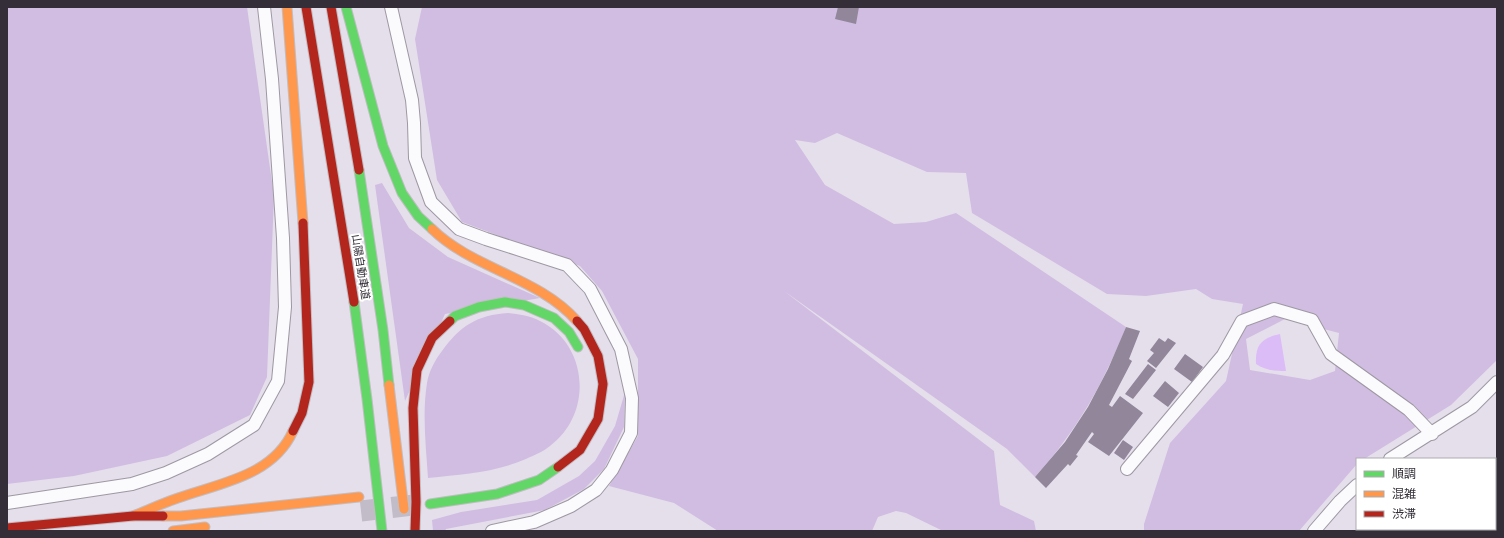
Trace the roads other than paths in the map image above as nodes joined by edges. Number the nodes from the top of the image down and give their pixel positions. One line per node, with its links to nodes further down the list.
1 (264, 7): 14 (street)
2 (287, 7): 16 (highway)
3 (306, 7): 21 (highway, 山陽自動車道)
4 (331, 7): 17 (highway, 山陽自動車道)
5 (346, 7): 15 (highway)
6 (391, 7): 23 (street)
7 (583, 357): 22 (highway)
8 (1497, 382): 9 (street)
9 (1432, 434): 10 (street); 11 (street)
10 (1392, 458)
11 (1128, 469)
12 (1356, 486): 24 (street)
13 (359, 498): 16 (highway)
14 (7, 503)
15 (430, 504)
16 (133, 516): 19 (highway)
17 (404, 516)
18 (216, 526): 20 (highway)
19 (7, 528)
20 (172, 531)
21 (382, 531)
22 (415, 531)
23 (492, 531)
24 (1314, 531)

